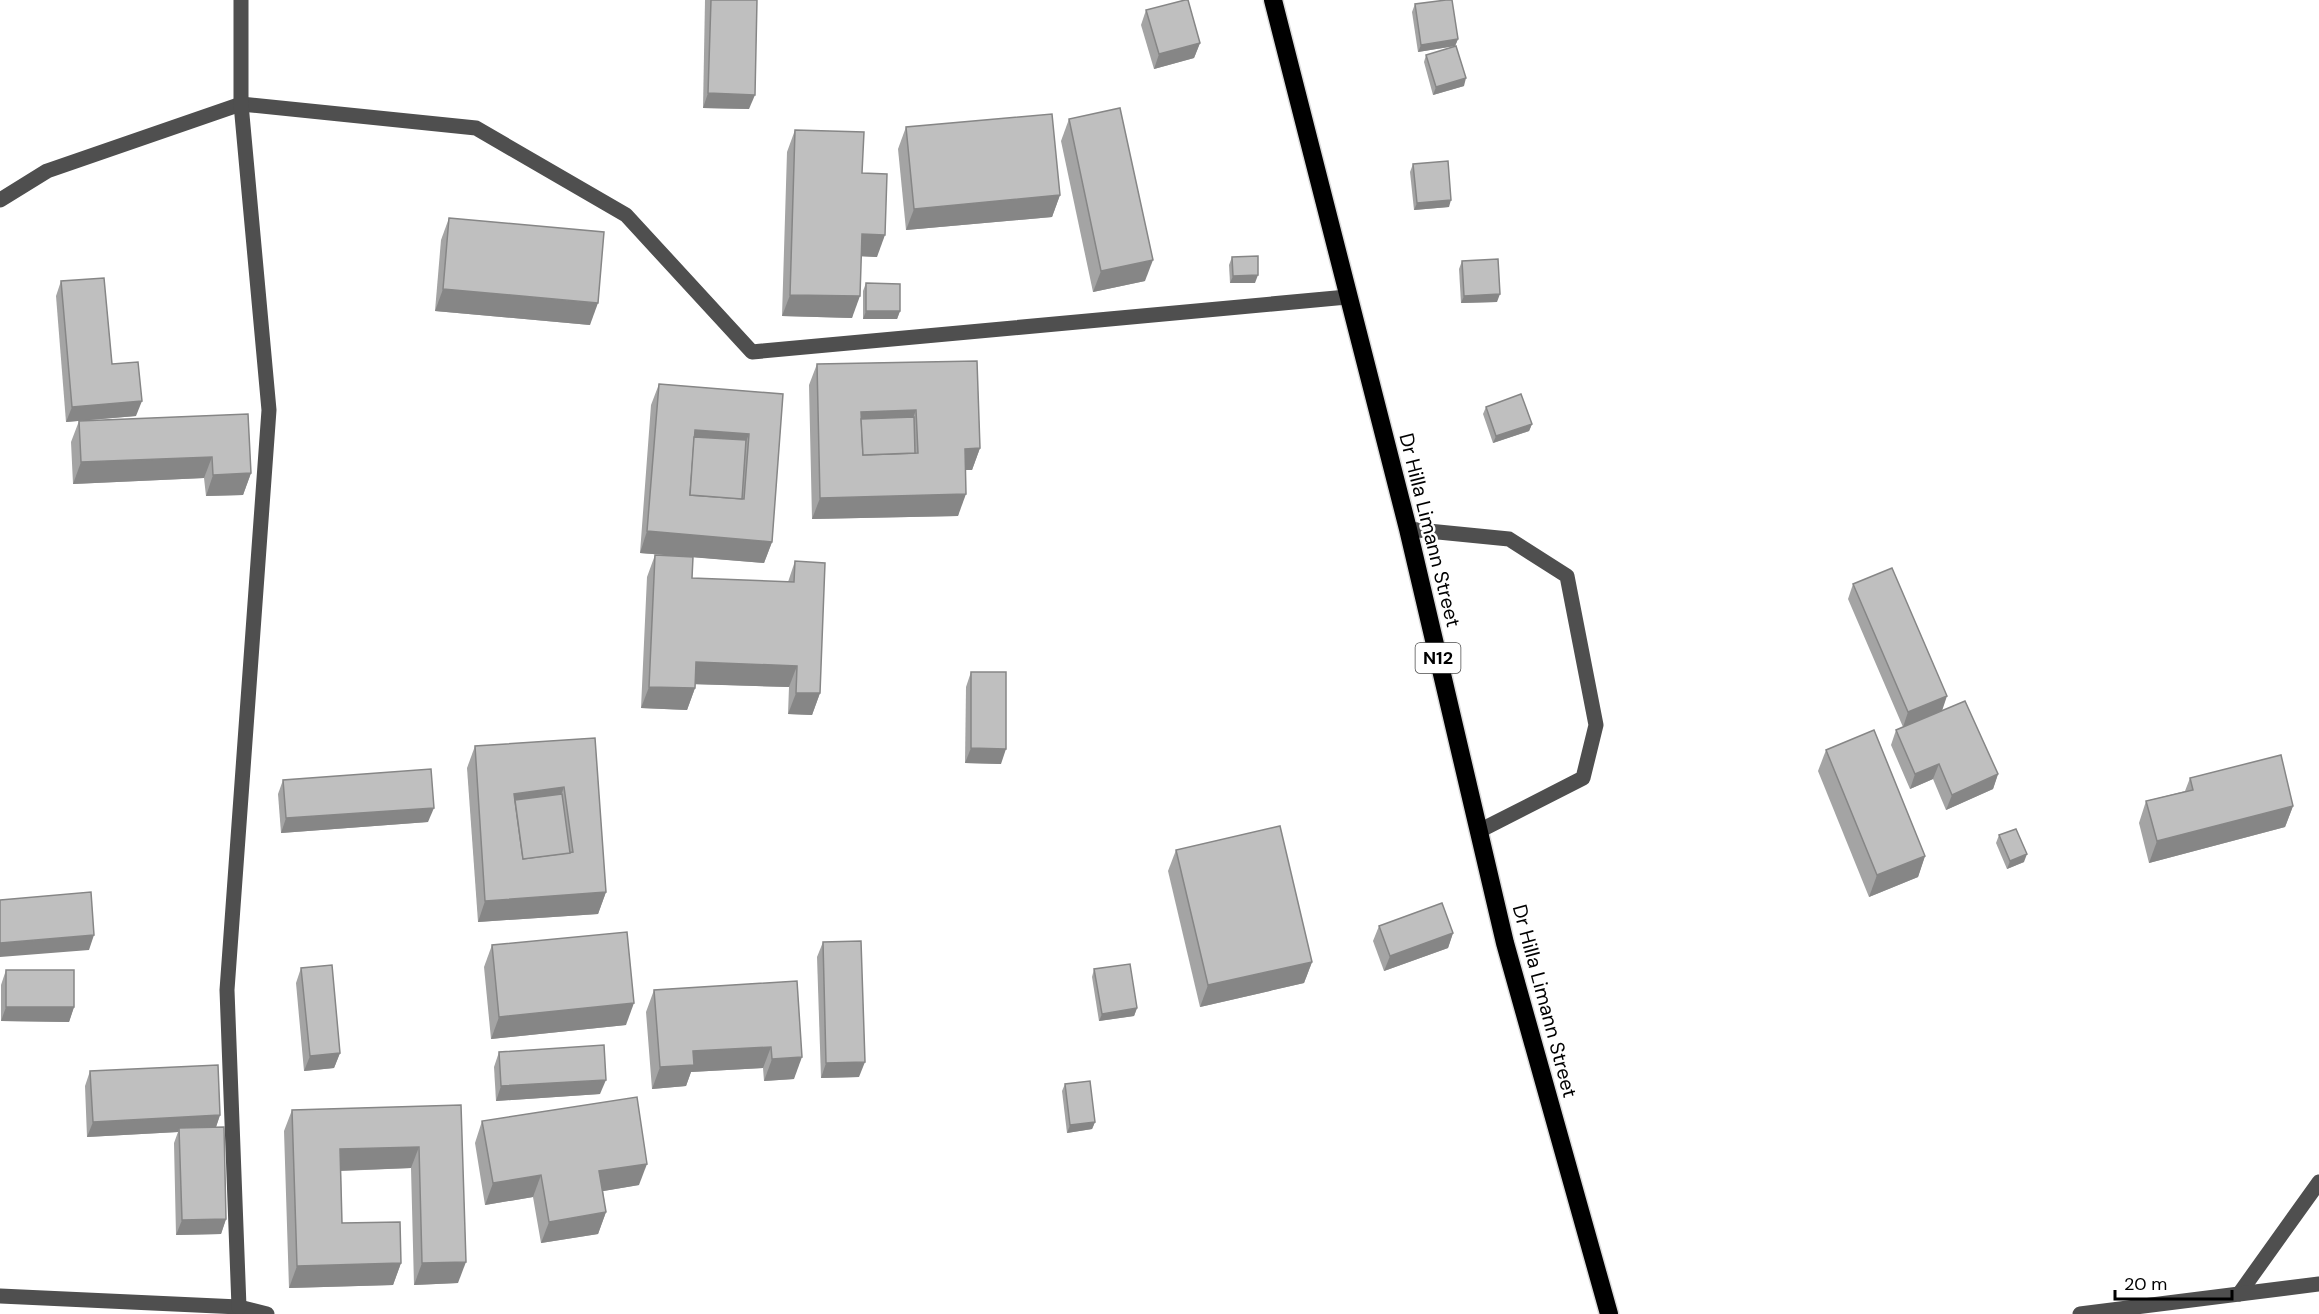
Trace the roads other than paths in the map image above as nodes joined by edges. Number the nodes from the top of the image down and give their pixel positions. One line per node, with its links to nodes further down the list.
1 (241, 0): 3 (street)
2 (1273, 0): 5 (highway, Dr Hilla Limann Street / N12)
3 (241, 104): 4 (street); 5 (street); 12 (street)
4 (0, 200)
5 (1347, 297): 6 (highway, Dr Hilla Limann Street / N12)
6 (1408, 529): 7 (highway, Dr Hilla Limann Street / N12); 7 (street)
7 (1479, 831): 14 (highway, Dr Hilla Limann Street / N12)
8 (2319, 1182): 10 (street)
9 (2319, 1284): 10 (street)
10 (2239, 1294): 15 (street)
11 (0, 1296): 12 (street)
12 (239, 1307): 13 (street)
13 (267, 1314)
14 (1609, 1314)
15 (2080, 1314)

